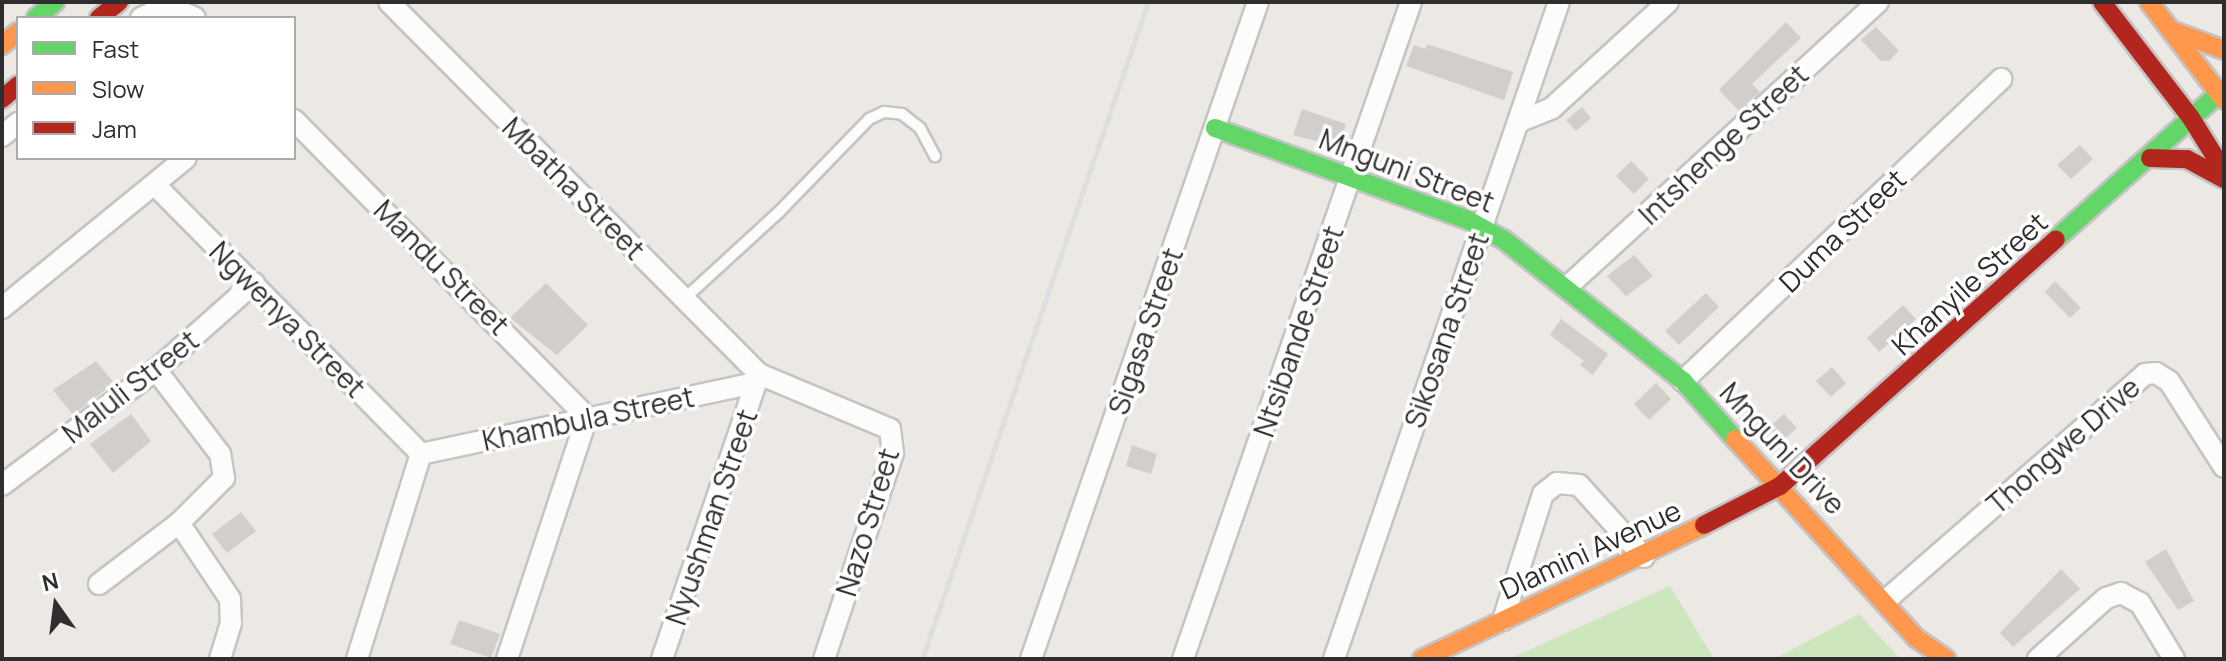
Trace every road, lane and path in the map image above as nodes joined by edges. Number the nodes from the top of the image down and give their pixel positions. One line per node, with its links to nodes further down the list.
1 (55, 2): 11 (street)
2 (119, 2): 12 (street)
3 (389, 2): 33 (street, Mbatha Street)
4 (1258, 2): 22 (street, Sigasa Street)
5 (1411, 2): 27 (street, Ntsibande Street)
6 (1559, 2): 21 (street, Sikosana Street)
7 (1668, 2): 21 (street)
8 (1878, 2): 32 (street, Intshenge Street)
9 (2102, 2): 19 (street)
10 (2149, 2): 15 (street)
11 (38, 16)
12 (102, 16)
13 (145, 16): 14 (street)
14 (190, 16)
15 (2172, 30): 16 (street); 18 (street)
16 (2224, 50)
17 (2001, 79): 37 (street, Duma Street)
18 (2222, 94): 19 (street, Khanyile Street)
19 (2191, 118): 24 (street, Khanyile Street); 26 (street)
20 (296, 122): 38 (street, Mandu Street)
21 (1518, 122): 30 (street, Sikosana Street)
22 (1215, 128): 27 (street, Mnguni Street); 53 (street, Sigasa Street)
23 (935, 156): 33 (lane)
24 (2150, 158): 28 (street); 42 (street, Khanyile Street)
25 (184, 160): 29 (street)
26 (2224, 171)
27 (1352, 177): 30 (street, Mnguni Street); 54 (street, Ntsibande Street)
28 (2224, 179)
29 (155, 185): 31 (street, Ngwenya Street); 34 (street)
30 (1482, 226): 32 (street, Mnguni Street); 55 (street, Sikosana Street)
31 (254, 283): 35 (street, Maluli Street); 39 (street, Ngwenya Street)
32 (1567, 287): 37 (street, Mnguni Drive)
33 (684, 299): 36 (street, Mbatha Street)
34 (2, 308)
35 (156, 370): 41 (street, Maluli Street); 43 (street)
36 (757, 379): 38 (street, Khambula Street); 51 (street, Nyushman Street); 52 (street, Nazo Street)
37 (1683, 381): 42 (street, Mnguni Drive)
38 (587, 417): 39 (street, Khambula Street); 50 (street)
39 (421, 454): 49 (street)
40 (2224, 467): 46 (street, Thongwe Drive)
41 (2, 485)
42 (1780, 486): 44 (street, Dlamini Avenue); 46 (street, Mnguni Drive)
43 (179, 523): 45 (street); 48 (street)
44 (1644, 557): 47 (street, Dlamini Avenue); 47 (street)
45 (99, 584)
46 (1885, 601): 57 (street, Mnguni Drive)
47 (1503, 620): 56 (street, Dlamini Avenue)
48 (220, 659)
49 (357, 659)
50 (507, 659)
51 (662, 659)
52 (824, 659)
53 (1031, 659)
54 (1183, 659)
55 (1334, 659)
56 (1422, 659)
57 (1946, 659)
58 (2038, 659): 59 (street)
59 (2174, 659)

